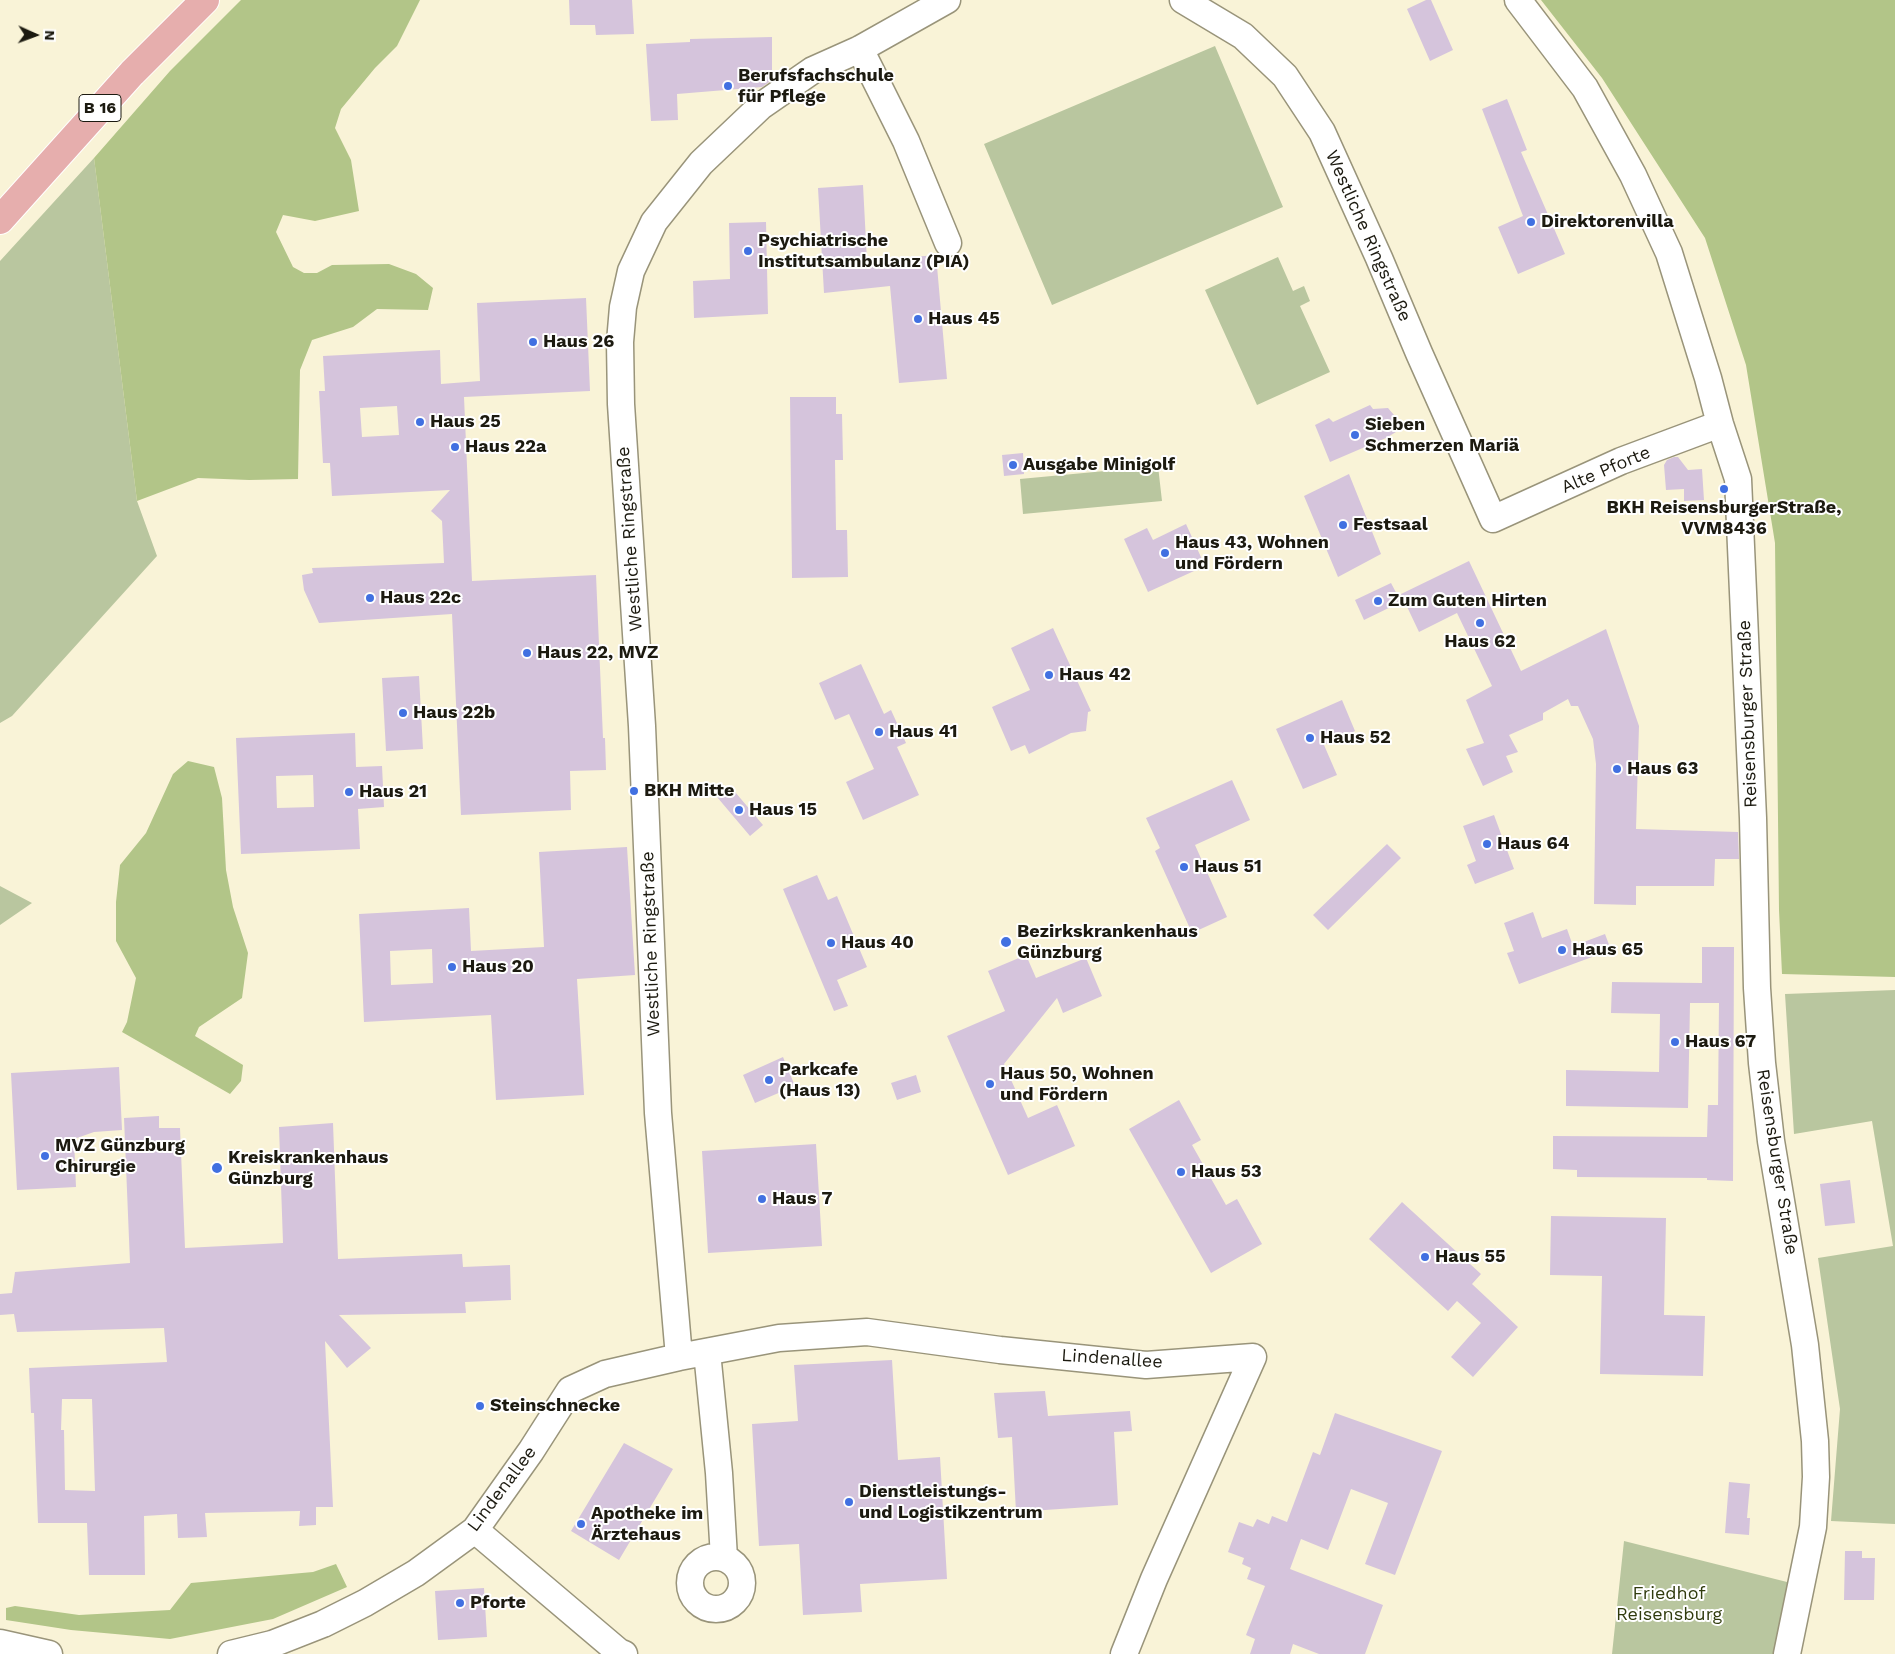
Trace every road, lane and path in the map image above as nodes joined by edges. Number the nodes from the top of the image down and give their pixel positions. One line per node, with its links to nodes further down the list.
1 (205, 0): 6 (main road, B 16)
2 (947, 0): 5 (street, Westliche Ringstraße)
3 (1183, 0): 9 (street, Westliche Ringstraße)
4 (1518, 0): 8 (street, Reisensburger Straße)
5 (860, 49): 7 (street); 11 (street, Westliche Ringstraße)
6 (0, 220)
7 (948, 243)
8 (1720, 424): 9 (street, Alte Pforte); 19 (street, Reisensburger Straße)
9 (1493, 519)
10 (707, 1352): 11 (street, Lindenallee); 13 (street); 18 (street, Lindenallee)
11 (679, 1357): 12 (street, Lindenallee)
12 (475, 1530): 16 (street, Lindenallee); 17 (street)
13 (724, 1558)
14 (0, 1643): 15 (street)
15 (49, 1654)
16 (231, 1654)
17 (624, 1654)
18 (1124, 1654)
19 (1787, 1654)

